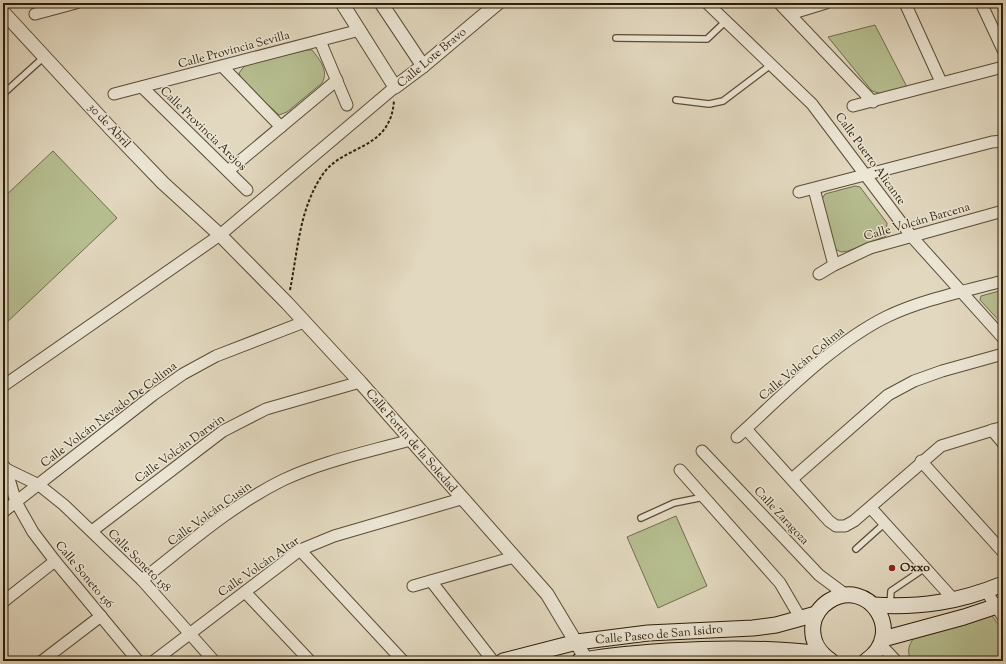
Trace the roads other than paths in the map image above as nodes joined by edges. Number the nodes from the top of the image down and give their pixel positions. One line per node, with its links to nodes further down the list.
1 (76, 3): 10 (street)
2 (342, 3): 15 (street)
3 (381, 3): 22 (street)
4 (498, 3): 22 (street, Calle Lote Bravo)
5 (707, 3): 14 (street, Calle Puerto Alicante)
6 (779, 3): 13 (street)
7 (826, 3): 13 (street)
8 (905, 3): 25 (street)
9 (981, 3): 18 (street)
10 (60, 5): 12 (street)
11 (3, 12): 19 (street, 30 de Abril)
12 (35, 14)
13 (790, 14): 31 (street)
14 (726, 21): 16 (lane); 20 (street, Calle Puerto Alicante)
15 (360, 30): 17 (street, Calle Provincia Sevilla); 27 (street)
16 (616, 38)
17 (320, 41): 21 (street, Calle Provincia Sevilla); 24 (street)
18 (1003, 50)
19 (45, 57): 28 (lane); 42 (street, 30 de Abril)
20 (772, 64): 30 (lane); 37 (street, Calle Puerto Alicante)
21 (222, 66): 26 (street, Calle Provincia Sevilla); 34 (street)
22 (423, 66): 27 (street, Calle Lote Bravo)
23 (1003, 67): 25 (street)
24 (337, 80): 32 (street); 34 (street)
25 (941, 82): 31 (street)
26 (142, 87): 29 (street, Calle Provincia Sevilla); 36 (street, Calle Provincia Arejos)
27 (395, 87): 42 (street)
28 (3, 94)
29 (114, 94)
30 (676, 100)
31 (873, 102): 33 (street)
32 (347, 105)
33 (852, 106)
34 (281, 127): 36 (street)
35 (1003, 142): 37 (street)
36 (228, 171): 39 (street, Calle Provincia Arejos)
37 (865, 176): 38 (street); 43 (street, Calle Puerto Alicante)
38 (814, 189): 40 (street); 44 (street)
39 (247, 190)
40 (799, 192)
41 (1003, 211): 43 (street, Calle Volcán Barcena)
42 (220, 235): 48 (street, Calle Fortín de la Soledad); 52 (street)
43 (912, 237): 44 (street, Calle Volcán Barcena); 47 (street, Calle Puerto Alicante)
44 (834, 265): 45 (street, Calle Volcán Barcena)
45 (819, 274)
46 (1003, 281): 47 (street, Calle Volcán Colima)
47 (962, 292): 49 (street, Calle Puerto Alicante); 53 (street, Calle Volcán Colima)
48 (304, 322): 51 (street, Calle Fortín de la Soledad); 63 (street, Calle Volcán Nevado De Colima)
49 (1003, 338)
50 (1003, 354): 62 (street)
51 (360, 382): 56 (street, Calle Fortín de la Soledad); 71 (street, Calle Volcán Darwin)
52 (3, 386)
53 (746, 429): 55 (street, Calle Volcán Colima); 62 (street)
54 (998, 429): 57 (street); 59 (street)
55 (736, 437)
56 (410, 440): 65 (street, Calle Fortín de la Soledad); 78 (street, Calle Volcán Cusin)
57 (1003, 443)
58 (702, 451): 84 (street, Calle Zaragoza)
59 (921, 461): 67 (street); 74 (street)
60 (5, 467): 63 (street, Calle Soneto 158); 66 (street, Calle Soneto 156)
61 (680, 470): 64 (street)
62 (792, 479): 67 (street)
63 (39, 485): 66 (street, Calle Volcán Nevado De Colima); 71 (street, Calle Soneto 158)
64 (704, 497): 69 (lane); 92 (street)
65 (461, 499): 73 (street, Calle Volcán Altar); 75 (street, Calle Fortín de la Soledad)
66 (16, 502): 68 (street, Calle Volcán Nevado De Colima); 76 (street, Calle Soneto 156)
67 (871, 508): 70 (street)
68 (3, 512)
69 (641, 518)
70 (885, 523): 72 (lane); 77 (street)
71 (92, 531): 78 (street, Calle Soneto 158)
72 (856, 549)
73 (300, 550): 83 (street, Calle Volcán Altar); 103 (street)
74 (1003, 552)
75 (514, 557): 79 (street); 94 (street, Calle Fortín de la Soledad)
76 (55, 561): 86 (street); 91 (street, Calle Soneto 156)
77 (924, 568): 85 (street); 88 (lane)
78 (142, 580): 93 (street, Calle Soneto 158)
79 (431, 581): 81 (street); 104 (street)
80 (1003, 584): 82 (main road)
81 (414, 586)
82 (986, 591): 85 (main road); 89 (street)
83 (245, 592): 93 (street, Calle Volcán Altar); 102 (street)
84 (846, 595): 87 (main road); 90 (main road)
85 (954, 600): 88 (main road)
86 (3, 602)
87 (873, 605): 88 (main road); 95 (main road)
88 (890, 606)
89 (1001, 609): 95 (main road)
90 (816, 614): 92 (main road, Calle Paseo de San Isidro); 96 (main road)
91 (101, 616): 98 (street); 99 (street, Calle Soneto 156)
92 (801, 618): 94 (main road, Calle Paseo de San Isidro)
93 (190, 634): 100 (street, Calle Volcán Altar); 101 (street, Calle Soneto 158)
94 (577, 642): 97 (street, Calle Fortín de la Soledad); 105 (main road, Calle Paseo de San Isidro)
95 (882, 642): 106 (main road); 107 (street)
96 (826, 658): 97 (main road, Calle Paseo de San Isidro)
97 (584, 660)
98 (42, 661)
99 (138, 661)
100 (154, 661)
101 (214, 661)
102 (310, 661)
103 (403, 661)
104 (494, 661)
105 (503, 661)
106 (866, 661)
107 (896, 661)

